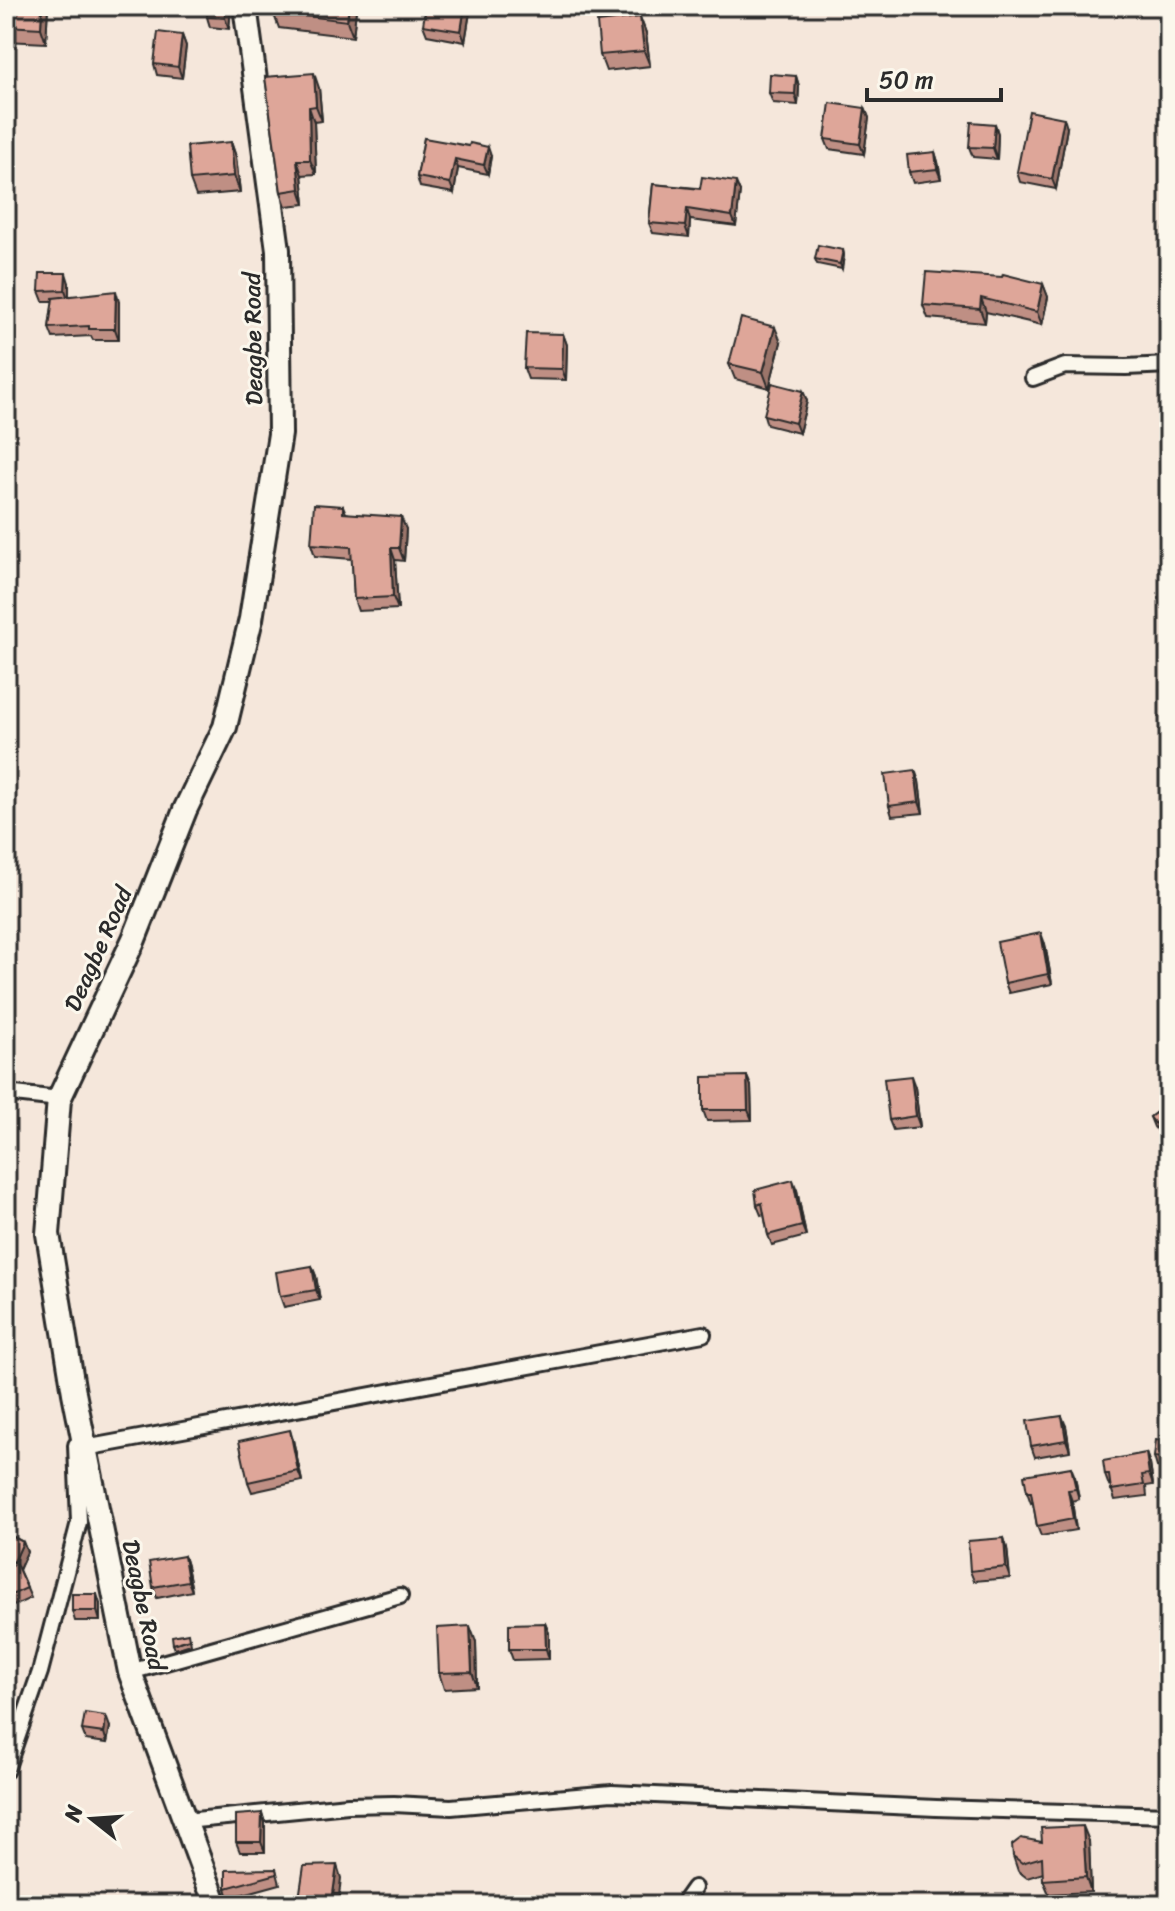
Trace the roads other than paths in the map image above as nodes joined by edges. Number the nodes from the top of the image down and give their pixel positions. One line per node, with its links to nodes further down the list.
1 (245, 6): 5 (street, Deagbe Road)
2 (1169, 365): 3 (street)
3 (1033, 378)
4 (6, 1093): 5 (street)
5 (59, 1099): 7 (street, Deagbe Road)
6 (703, 1334): 8 (street)
7 (74, 1393): 8 (street, Deagbe Road); 11 (street)
8 (85, 1448): 10 (street, Deagbe Road)
9 (400, 1596): 10 (street)
10 (130, 1672): 13 (street, Deagbe Road)
11 (6, 1770)
12 (1169, 1815): 13 (street)
13 (185, 1821): 15 (street, Deagbe Road)
14 (694, 1888): 16 (street)
15 (216, 1905)
16 (682, 1905)

